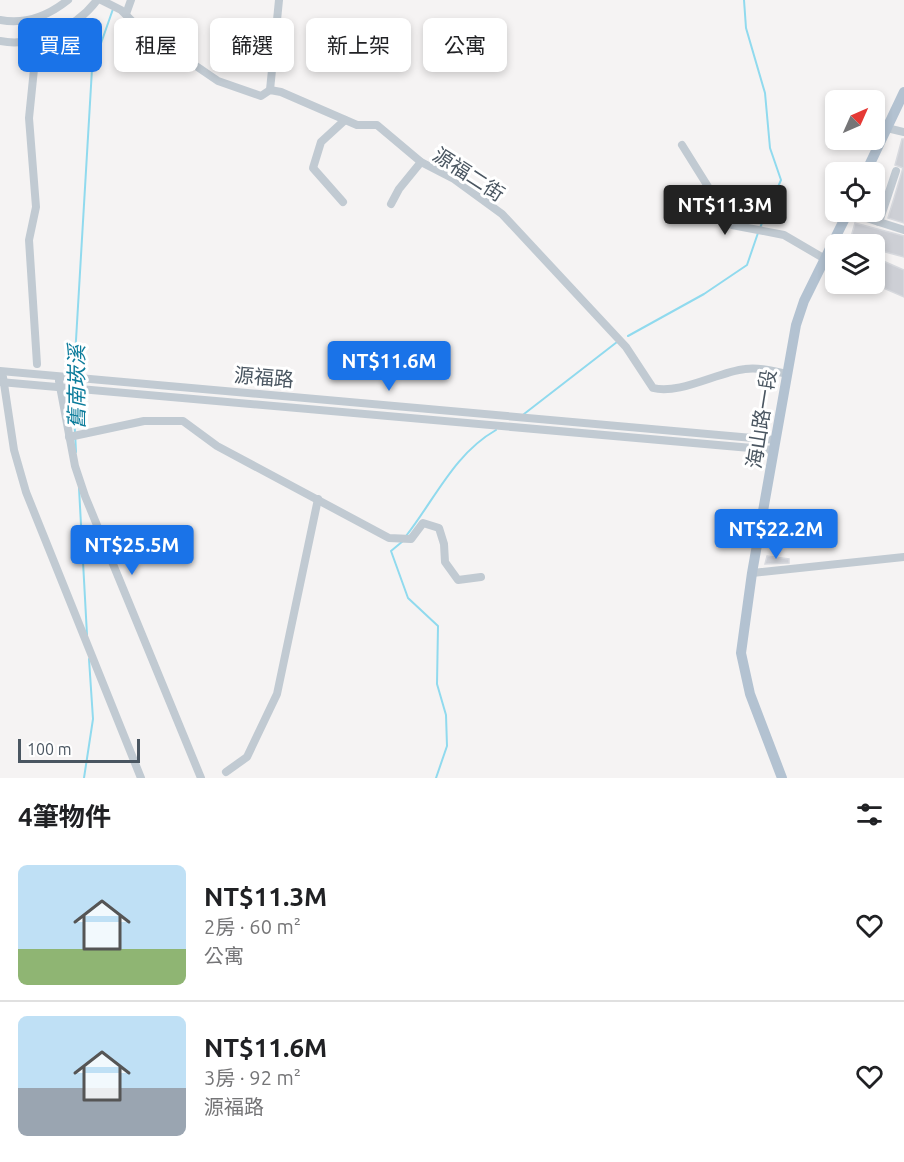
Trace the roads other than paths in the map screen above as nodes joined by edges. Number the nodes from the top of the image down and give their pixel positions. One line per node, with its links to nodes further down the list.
1 (68, 0): 8 (street)
2 (97, 0): 7 (street)
3 (101, 0): 6 (street, 源福二街)
4 (131, 0): 6 (street)
5 (279, 0): 12 (street)
6 (126, 14): 12 (street, 源福二街)
7 (78, 18)
8 (0, 20)
9 (0, 41): 10 (street)
10 (18, 42)
11 (34, 72): 27 (street)
12 (270, 90): 14 (street, 源福二街)
13 (904, 92): 15 (main road)
14 (345, 120): 18 (street, 源福二街); 21 (street)
15 (887, 128): 16 (street); 19 (main road)
16 (904, 132)
17 (682, 145): 26 (street)
18 (421, 162): 22 (street); 29 (street, 源福二街)
19 (871, 162)
20 (896, 171): 23 (street)
21 (343, 202)
22 (391, 204)
23 (885, 204)
24 (879, 222): 25 (street)
25 (904, 230)
26 (825, 259): 29 (main road, 海山路一段)
27 (37, 364)
28 (1, 371): 30 (street, 源福路); 31 (street)
29 (787, 374): 34 (main road, 海山路一段)
30 (58, 375): 32 (street); 34 (street, 源福路)
31 (1, 382): 32 (street, 源福路); 40 (street)
32 (59, 386): 33 (street); 34 (street, 源福路)
33 (69, 437): 35 (street); 41 (street)
34 (775, 445): 37 (main road, 海山路一段)
35 (318, 499): 38 (street); 39 (street)
36 (904, 557): 37 (street)
37 (752, 573): 42 (main road, 海山路一段)
38 (482, 577)
39 (226, 772)
40 (141, 778)
41 (201, 778)
42 (782, 778)

